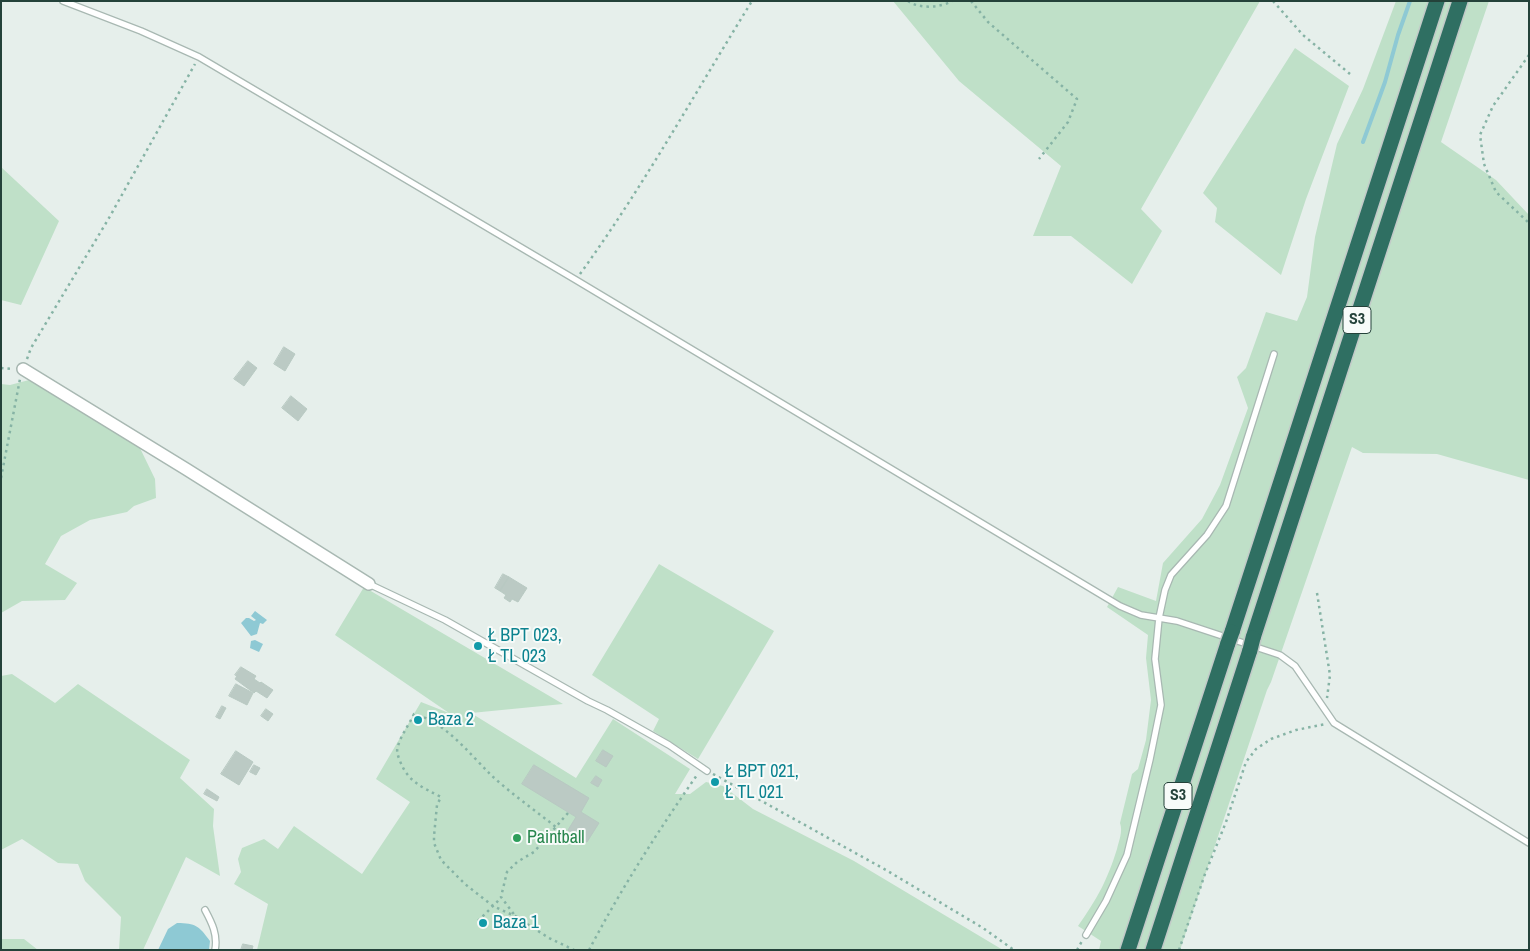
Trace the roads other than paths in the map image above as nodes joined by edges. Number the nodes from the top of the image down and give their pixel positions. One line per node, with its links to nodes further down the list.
1 (63, 1): 7 (lane)
2 (1437, 1): 10 (highway, S3)
3 (1460, 1): 11 (highway, S3)
4 (1274, 354): 7 (lane)
5 (23, 369): 6 (street)
6 (369, 584): 8 (lane)
7 (1159, 618): 9 (lane); 13 (lane)
8 (705, 770)
9 (1529, 843)
10 (1148, 890): 15 (highway, S3); 16 (lane)
11 (1170, 896): 17 (lane); 18 (highway, S3)
12 (205, 910): 14 (lane)
13 (1086, 935)
14 (215, 950)
15 (1128, 950)
16 (1136, 950)
17 (1146, 950)
18 (1153, 950)

